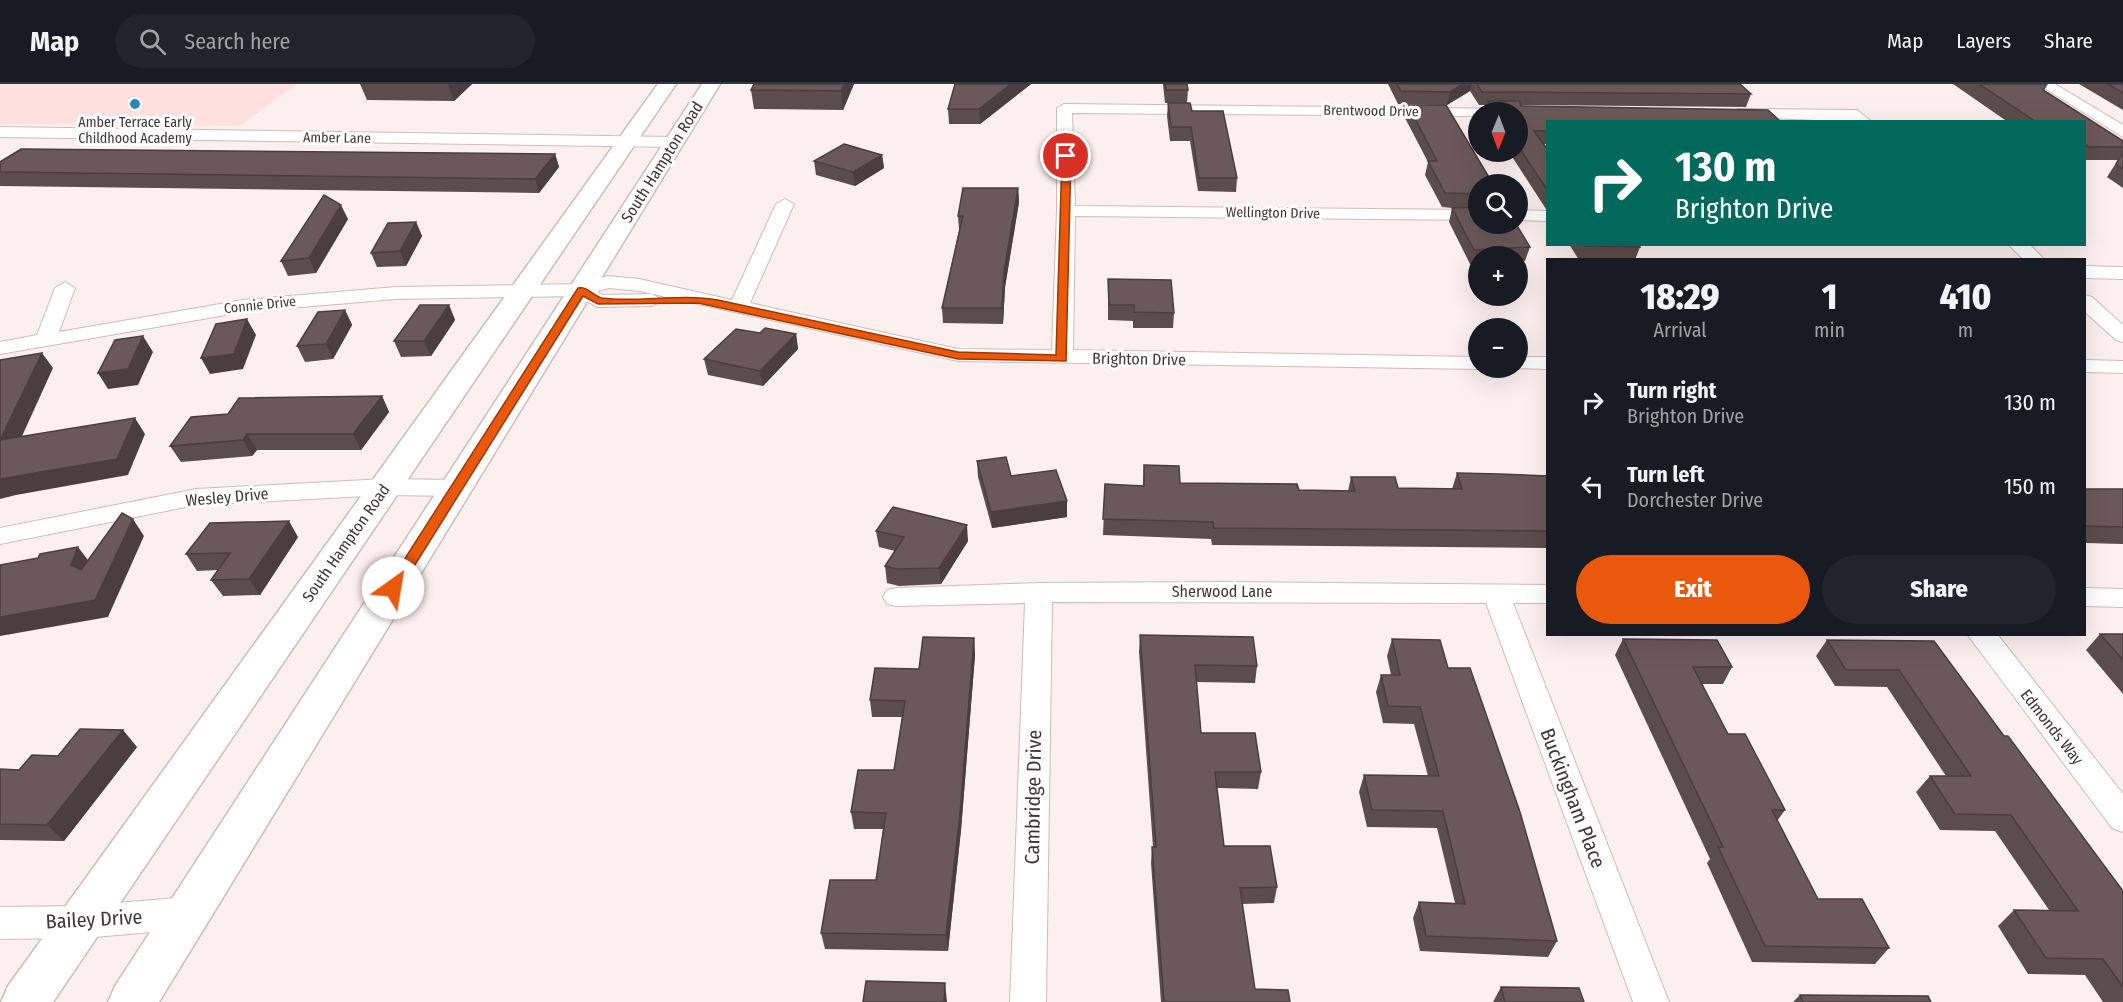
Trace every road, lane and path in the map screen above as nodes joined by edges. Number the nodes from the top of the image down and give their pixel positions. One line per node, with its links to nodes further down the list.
1 (667, 84): 9 (main road, South Hampton Road)
2 (711, 84): 10 (main road, South Hampton Road)
3 (2045, 84): 8 (street)
4 (1538, 112): 12 (street, Brentwood Drive)
5 (1727, 114): 6 (street)
6 (1861, 118)
7 (0, 132): 9 (street, Amber Lane)
8 (2123, 132)
9 (627, 142): 10 (street, Amber Lane); 21 (main road, South Hampton Road)
10 (674, 142): 22 (main road, South Hampton Road)
11 (785, 204): 24 (street)
12 (1066, 211): 13 (street, Wellington Drive); 28 (street)
13 (1468, 215)
14 (1528, 215): 15 (street)
15 (1546, 216)
16 (2020, 246): 17 (street)
17 (2034, 258)
18 (2086, 272): 19 (street)
19 (2123, 273)
20 (65, 288): 26 (street)
21 (523, 290): 22 (street, Connie Drive); 26 (street, Connie Drive); 34 (main road, South Hampton Road)
22 (581, 290): 24 (street, Brighton Drive); 35 (main road, South Hampton Road)
23 (2086, 302): 25 (street)
24 (739, 306): 28 (street, Brighton Drive)
25 (2123, 336)
26 (46, 340): 27 (street, Connie Drive)
27 (0, 348)
28 (1062, 358): 29 (street, Brighton Drive)
29 (1468, 363)
30 (1528, 363): 31 (street)
31 (1546, 363)
32 (2086, 366): 33 (street)
33 (2123, 367)
34 (385, 487): 35 (street, Wesley Drive); 36 (street, Wesley Drive); 46 (main road, South Hampton Road)
35 (456, 488): 45 (main road, South Hampton Road)
36 (0, 536)
37 (1039, 592): 38 (street, Sherwood Lane); 40 (street, Sherwood Lane); 50 (street, Cambridge Drive)
38 (1496, 594): 39 (street, Sherwood Lane); 51 (street, Buckingham Place)
39 (1546, 594)
40 (896, 597)
41 (2086, 597): 42 (street)
42 (2123, 598)
43 (1983, 636): 44 (street, Edmonds Way)
44 (2123, 818)
45 (188, 914): 46 (street, Bailey Drive); 49 (main road, South Hampton Road)
46 (82, 922): 47 (street, Bailey Drive); 48 (main road, South Hampton Road)
47 (0, 923)
48 (25, 1002)
49 (132, 1002)
50 (1028, 1002)
51 (1651, 1002)

